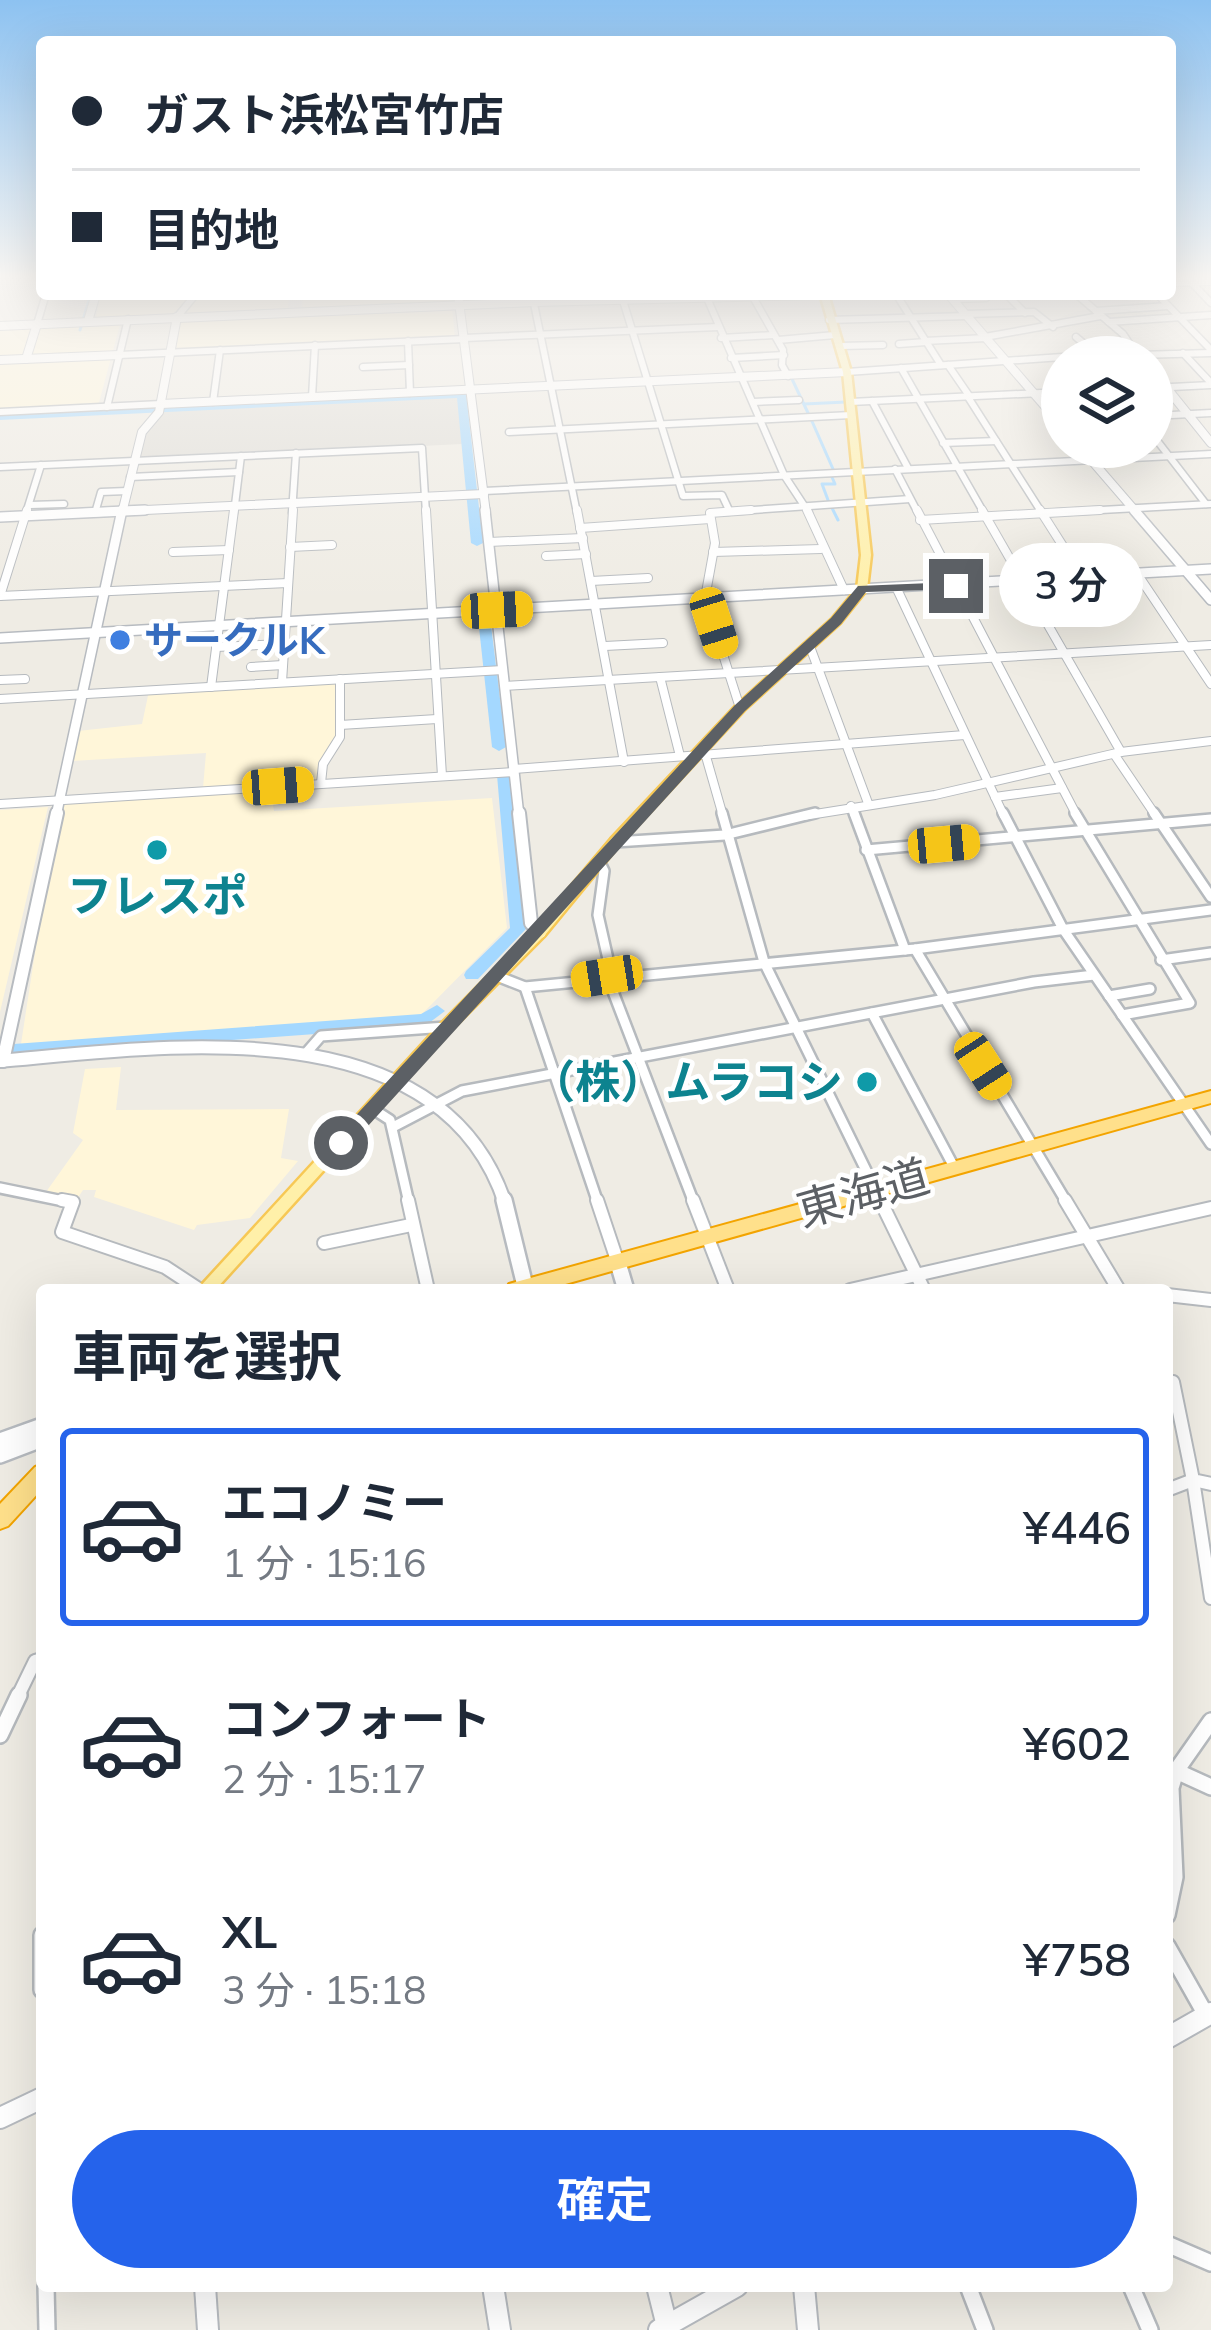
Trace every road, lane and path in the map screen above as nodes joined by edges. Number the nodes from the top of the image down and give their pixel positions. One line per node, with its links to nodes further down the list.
1 (112, 384): 31 (street)
2 (165, 384): 32 (street)
3 (215, 384): 28 (street)
4 (313, 384): 21 (street)
5 (410, 384): 18 (street)
6 (469, 384): 17 (street)
7 (606, 384): 15 (street)
8 (649, 384): 39 (street)
9 (745, 384): 29 (street)
10 (848, 384): 30 (main road)
11 (910, 384): 24 (street)
12 (959, 384): 22 (street)
13 (1026, 384): 19 (street)
14 (1211, 384): 16 (street)
15 (552, 386): 17 (street); 40 (street)
16 (1173, 387)
17 (470, 390): 18 (street); 66 (street)
18 (410, 393): 21 (street)
19 (1034, 393): 20 (street); 22 (street); 27 (street)
20 (1041, 393)
21 (312, 397): 28 (street)
22 (969, 397): 24 (street); 42 (street)
23 (1173, 397): 35 (street)
24 (919, 399): 26 (street); 43 (street)
25 (799, 400): 29 (street)
26 (872, 401): 30 (street); 56 (street)
27 (1041, 401)
28 (213, 402): 32 (street)
29 (753, 402): 38 (street)
30 (850, 402): 36 (main road)
31 (106, 407): 32 (street); 33 (street)
32 (160, 408): 50 (street)
33 (0, 412)
34 (1211, 413): 35 (street)
35 (1187, 414): 37 (street); 44 (street)
36 (851, 415): 38 (street); 59 (main road)
37 (1173, 415)
38 (761, 420): 39 (street); 61 (street)
39 (661, 424): 40 (street); 63 (street)
40 (561, 429): 41 (street); 64 (street)
41 (509, 432)
42 (996, 441): 43 (street); 52 (street)
43 (943, 443): 55 (street)
44 (1211, 443)
45 (296, 454): 47 (street); 67 (street); 72 (street)
46 (1211, 454): 48 (street)
47 (241, 456): 50 (street); 60 (street)
48 (1173, 456)
49 (1173, 460): 73 (street)
50 (135, 461): 53 (street); 62 (street)
51 (1041, 462): 52 (street)
52 (1011, 464): 55 (street); 80 (street)
53 (41, 465): 54 (street); 77 (street)
54 (0, 467)
55 (957, 467): 56 (street); 82 (street)
56 (908, 468): 58 (street)
57 (1098, 468): 75 (street)
58 (895, 469): 59 (street); 68 (street)
59 (857, 471): 61 (street); 69 (main road)
60 (239, 472): 62 (street); 74 (street)
61 (784, 475): 63 (street); 70 (street)
62 (130, 477): 65 (street)
63 (678, 481): 64 (street); 76 (street)
64 (572, 486): 66 (street); 86 (street)
65 (127, 491): 78 (street); 79 (street)
66 (478, 493): 67 (street); 87 (street)
67 (425, 497): 72 (street); 115 (street)
68 (910, 499): 69 (street); 85 (street)
69 (860, 501): 70 (street); 107 (main road)
70 (805, 502): 76 (street); 90 (street)
71 (64, 503): 77 (street)
72 (293, 503): 74 (street); 89 (street)
73 (1207, 504): 75 (street); 81 (street)
74 (234, 506): 78 (street); 91 (street)
75 (1132, 508): 80 (street); 97 (street)
76 (729, 510): 84 (street)
77 (28, 511): 79 (street); 83 (street); 110 (street)
78 (123, 512): 79 (street); 109 (street)
79 (95, 513)
80 (1043, 513): 82 (street); 99 (street)
81 (1211, 514)
82 (986, 516): 85 (street); 101 (street)
83 (0, 518)
84 (710, 519): 86 (street); 93 (street)
85 (920, 520): 104 (street)
86 (582, 533): 87 (street); 94 (street)
87 (490, 542): 114 (street)
88 (332, 545): 89 (street)
89 (290, 547): 103 (street)
90 (821, 548): 93 (street); 108 (street)
91 (229, 550): 92 (street); 105 (street)
92 (173, 552)
93 (713, 552): 111 (street)
94 (586, 554): 95 (street); 102 (street)
95 (546, 556)
96 (1211, 568): 97 (street)
97 (1185, 570): 98 (street); 112 (street)
98 (1136, 572): 99 (street); 126 (street)
99 (1082, 576): 101 (street)
100 (648, 578): 102 (street)
101 (1022, 579): 104 (street); 127 (street)
102 (591, 581): 113 (street)
103 (288, 583): 105 (street); 116 (street)
104 (954, 583): 106 (street); 128 (street)
105 (224, 586): 109 (street); 117 (street)
106 (896, 587): 107 (street); 129 (street)
107 (862, 589): 108 (street); 122 (main road)
108 (844, 590): 111 (street)
109 (104, 592): 110 (street); 118 (street)
110 (0, 596)
111 (705, 598): 113 (street); 135 (street)
112 (1211, 600)
113 (597, 604): 114 (street); 124 (street)
114 (488, 611): 115 (street); 133 (street)
115 (432, 615): 116 (street); 136 (street)
116 (286, 623): 117 (street); 121 (street)
117 (218, 626): 118 (street); 125 (street)
118 (96, 633): 119 (street); 146 (street)
119 (0, 638)
120 (663, 643): 124 (street)
121 (285, 644): 125 (street); 130 (street)
122 (809, 644): 132 (street); 134 (main road)
123 (1211, 645): 126 (street)
124 (605, 646): 141 (street)
125 (216, 647): 145 (street)
126 (1186, 647): 127 (street); 143 (street)
127 (1063, 654): 128 (street); 154 (street)
128 (993, 658): 129 (street); 158 (street)
129 (930, 660): 132 (street); 151 (street)
130 (284, 665): 131 (street); 142 (street)
131 (251, 667)
132 (817, 668): 134 (street); 153 (street)
133 (503, 670): 136 (street); 144 (street)
134 (778, 670): 135 (street); 148 (main road)
135 (729, 673): 137 (street); 148 (street)
136 (436, 674): 139 (street); 149 (street)
137 (660, 677): 141 (street); 156 (street)
138 (25, 679): 140 (street)
139 (340, 679): 142 (street); 150 (street)
140 (0, 680)
141 (612, 680): 144 (street); 157 (street)
142 (282, 682): 145 (street)
143 (1211, 683)
144 (505, 686): 159 (street)
145 (211, 687): 146 (street)
146 (81, 694): 147 (street); 165 (street)
147 (0, 699)
148 (740, 708): 155 (main road)
149 (437, 719): 150 (street); 160 (street)
150 (340, 725): 162 (street)
151 (965, 735): 153 (street); 161 (street)
152 (1211, 741): 154 (street)
153 (846, 743): 155 (street); 166 (street)
154 (1118, 753): 158 (street); 170 (street)
155 (701, 754): 156 (street); 172 (street); 174 (main road)
156 (680, 756): 157 (street)
157 (624, 762): 159 (street)
158 (1051, 767): 161 (street); 163 (street)
159 (514, 771): 160 (street); 181 (street)
160 (442, 776): 162 (street)
161 (988, 782): 164 (street); 166 (street)
162 (322, 783): 165 (street)
163 (1062, 788): 164 (street); 171 (street)
164 (995, 797): 173 (street)
165 (58, 800): 167 (street); 198 (street)
166 (868, 803): 168 (street)
167 (0, 804)
168 (851, 806): 172 (street); 175 (street)
169 (1211, 819): 170 (street)
170 (1162, 825): 171 (street); 177 (street)
171 (1085, 832): 173 (street); 179 (street)
172 (725, 835): 174 (street); 185 (street)
173 (1016, 837): 175 (street); 180 (street)
174 (615, 842): 176 (main road)
175 (866, 850): 182 (street)
176 (599, 861): 181 (main road); 188 (street)
177 (1211, 897)
178 (1211, 910): 179 (street)
179 (1136, 920): 180 (street); 184 (street)
180 (1063, 929): 182 (street); 186 (street)
181 (540, 932): 187 (main road)
182 (910, 949): 185 (street); 192 (street)
183 (1211, 953): 184 (street)
184 (1161, 959): 194 (street)
185 (764, 962): 188 (street); 196 (street)
186 (1094, 975): 191 (street); 192 (street)
187 (497, 976): 189 (street); 195 (main road)
188 (607, 976): 189 (street); 199 (street)
189 (525, 987): 200 (street)
190 (1150, 988): 191 (street)
191 (1109, 996): 194 (street)
192 (946, 999): 193 (street); 208 (street)
193 (872, 1013): 196 (street); 209 (street)
194 (1122, 1015): 204 (street)
195 (446, 1027): 197 (street); 201 (main road)
196 (796, 1028): 199 (street); 211 (street)
197 (307, 1052): 198 (street); 201 (street)
198 (2, 1057)
199 (640, 1058): 200 (street); 215 (street)
200 (555, 1075): 203 (street); 217 (street)
201 (396, 1083): 203 (street); 205 (main road)
202 (1211, 1097): 204 (highway, 東海道)
203 (433, 1104): 206 (street); 222 (street)
204 (1183, 1105): 207 (street); 208 (highway, 東海道)
205 (373, 1109): 206 (street); 220 (main road)
206 (393, 1127): 213 (street)
207 (1211, 1144)
208 (1034, 1145): 209 (highway, 東海道); 214 (street)
209 (954, 1167): 211 (highway, 東海道)
210 (0, 1189): 219 (street)
211 (873, 1191): 215 (highway, 東海道); 218 (street)
212 (1211, 1208): 214 (street)
213 (411, 1225): 216 (street); 221 (street)
214 (1087, 1234): 218 (street); 228 (street)
215 (708, 1235): 217 (highway, 東海道); 225 (street)
216 (324, 1243)
217 (618, 1263): 223 (highway, 東海道); 224 (street)
218 (916, 1274): 226 (street); 227 (street)
219 (203, 1284)
220 (209, 1284)
221 (426, 1284)
222 (522, 1284)
223 (541, 1284)
224 (624, 1284)
225 (726, 1284)
226 (875, 1284)
227 (921, 1284)
228 (1116, 1284)
229 (1173, 1296): 230 (street)
230 (1211, 1300)
231 (1173, 1397): 237 (street)
232 (36, 1428): 233 (street)
233 (0, 1441)
234 (36, 1441): 235 (street)
235 (0, 1455)
236 (36, 1480): 240 (highway)
237 (1192, 1480): 238 (street); 239 (street); 241 (street)
238 (1211, 1484)
239 (1173, 1488)
240 (0, 1519)
241 (1211, 1598)
242 (36, 1660): 244 (street)
243 (1211, 1721): 245 (street)
244 (0, 1736)
245 (1173, 1777)
246 (1173, 1780): 247 (street)
247 (1211, 1786)
248 (1173, 1956): 249 (street)
249 (1209, 2014): 250 (street)
250 (1173, 2035)
251 (36, 2101): 252 (street)
252 (0, 2118)
253 (1173, 2247): 254 (street)
254 (1211, 2263)
255 (46, 2292): 264 (street)
256 (205, 2292): 265 (street)
257 (494, 2292): 266 (street)
258 (658, 2292): 263 (street)
259 (727, 2292): 263 (street)
260 (805, 2292): 267 (street)
261 (970, 2292): 268 (street)
262 (1134, 2292): 269 (street)
263 (664, 2329)
264 (47, 2330)
265 (208, 2330)
266 (500, 2330)
267 (808, 2330)
268 (985, 2330)
269 (1150, 2330)

